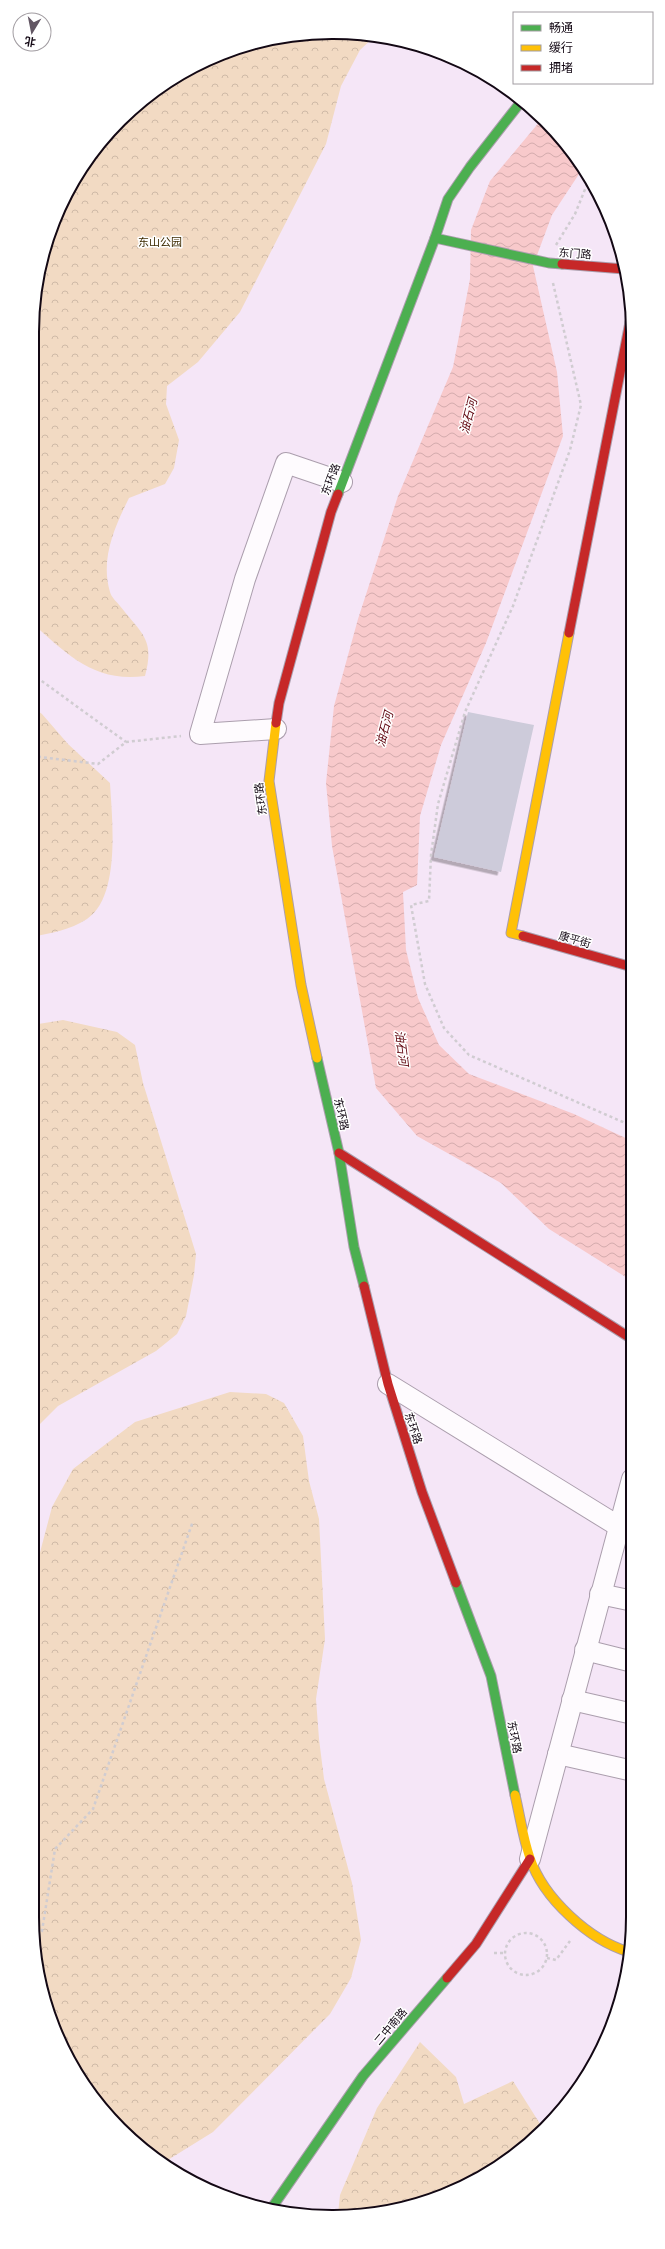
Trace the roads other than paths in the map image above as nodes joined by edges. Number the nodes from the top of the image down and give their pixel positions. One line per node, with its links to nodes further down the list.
1 (518, 106): 2 (street, 东环路)
2 (435, 238): 3 (street, 东门路); 5 (street, 东环路)
3 (619, 269)
4 (626, 343): 7 (street, 康平街)
5 (342, 482): 6 (street, 东环路); 6 (street)
6 (276, 729): 8 (street, 东环路)
7 (626, 965)
8 (339, 1153): 9 (street); 10 (street, 东环路)
9 (626, 1335)
10 (388, 1384): 11 (street); 20 (street, 东环路)
11 (625, 1528): 12 (street)
12 (600, 1594): 13 (street); 14 (street)
13 (626, 1600)
14 (585, 1650): 15 (street); 16 (street)
15 (626, 1660)
16 (572, 1700): 17 (street); 18 (street)
17 (626, 1712)
18 (558, 1754): 19 (street); 20 (street)
19 (626, 1769)
20 (530, 1859): 21 (street, 东环路); 22 (street, 二中南路)
21 (624, 1950)
22 (274, 2204)

